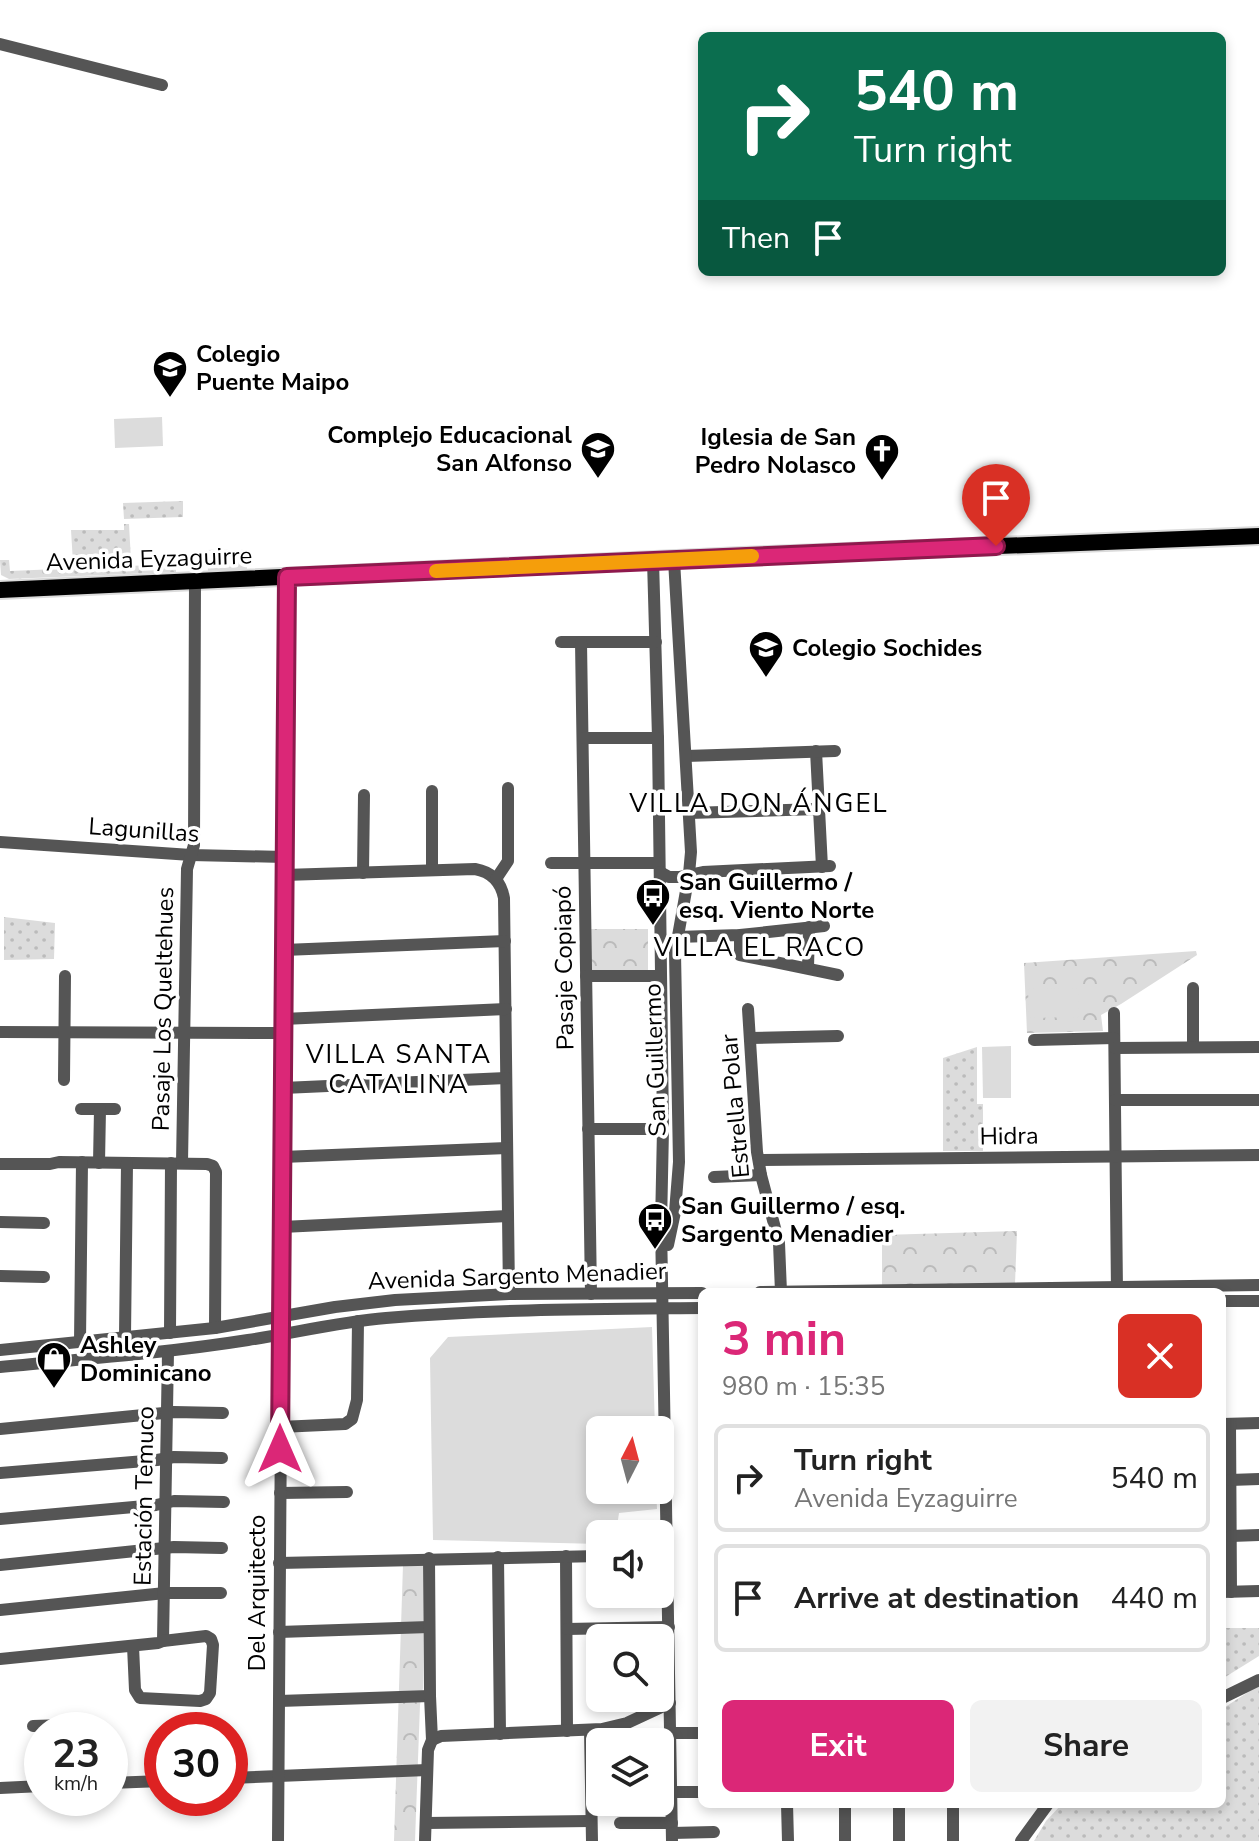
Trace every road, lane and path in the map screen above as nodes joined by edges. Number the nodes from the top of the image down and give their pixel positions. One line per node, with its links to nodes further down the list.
1 (0, 44): 2 (street)
2 (162, 85)
3 (1259, 536): 5 (main road, Avenida Eyzaguirre)
4 (653, 560): 5 (main road, Avenida Eyzaguirre); 6 (main road, Avenida Eyzaguirre); 11 (street, San Guillermo)
5 (674, 560): 16 (street, San Guillermo)
6 (287, 577): 7 (main road, Avenida Eyzaguirre); 24 (street, Del Arquitecto)
7 (195, 582): 8 (main road, Avenida Eyzaguirre); 23 (street, Pasaje Los Queltehues)
8 (0, 590)
9 (561, 642): 10 (street)
10 (581, 642): 11 (street); 12 (street, Pasaje Copiapó)
11 (656, 642): 13 (street, San Guillermo)
12 (583, 738): 13 (street); 26 (street, Pasaje Copiapó)
13 (658, 738): 27 (street, San Guillermo)
14 (816, 751): 15 (street); 16 (street); 20 (street)
15 (835, 751)
16 (686, 756): 21 (street, San Guillermo)
17 (508, 788): 32 (street)
18 (432, 791): 28 (street)
19 (364, 795): 29 (street)
20 (819, 809): 21 (street); 30 (street)
21 (689, 813): 30 (street, San Guillermo)
22 (0, 842): 23 (street, Lagunillas)
23 (191, 855): 24 (street, Lagunillas); 51 (street, Pasaje Los Queltehues)
24 (285, 857): 31 (street, Del Arquitecto)
25 (551, 863): 26 (street)
26 (585, 863): 27 (street); 42 (street, Pasaje Copiapó)
27 (660, 868): 30 (street); 43 (street, San Guillermo)
28 (432, 870): 29 (street); 32 (street)
29 (363, 873): 31 (street)
30 (689, 874): 36 (street, San Guillermo)
31 (284, 875): 38 (street, Del Arquitecto)
32 (496, 879): 37 (street)
33 (824, 926): 34 (street)
34 (809, 927): 35 (street); 39 (street)
35 (740, 935): 36 (street); 39 (street)
36 (677, 937): 85 (street, San Guillermo)
37 (505, 941): 38 (street); 45 (street)
38 (284, 950): 48 (street, Del Arquitecto)
39 (808, 968): 40 (street)
40 (838, 975)
41 (65, 976): 50 (street)
42 (586, 976): 43 (street); 67 (street, Pasaje Copiapó)
43 (660, 976): 68 (street, San Guillermo)
44 (1193, 988): 57 (street)
45 (506, 1009): 48 (street); 59 (street)
46 (748, 1009): 54 (street, Estrella Polar)
47 (1114, 1013): 56 (street)
48 (283, 1019): 52 (street, Del Arquitecto)
49 (0, 1032): 50 (street)
50 (64, 1033): 51 (street); 60 (street)
51 (184, 1033): 52 (street); 77 (street, Pasaje Los Queltehues)
52 (283, 1033): 61 (street, Del Arquitecto)
53 (838, 1036): 54 (street)
54 (750, 1038): 73 (street, Estrella Polar)
55 (1034, 1040): 56 (street)
56 (1114, 1043): 57 (street); 62 (street)
57 (1193, 1047): 58 (street)
58 (1259, 1047)
59 (506, 1078): 61 (street); 69 (street)
60 (64, 1080)
61 (283, 1088): 71 (street, Del Arquitecto)
62 (1115, 1100): 63 (street); 72 (street)
63 (1259, 1100)
64 (81, 1109): 65 (street)
65 (100, 1109): 66 (street); 75 (street)
66 (115, 1109)
67 (588, 1129): 68 (street); 95 (street, Pasaje Copiapó)
68 (663, 1129): 85 (street, San Guillermo)
69 (507, 1148): 71 (street); 81 (street)
70 (1259, 1155): 72 (street, Hidra)
71 (282, 1157): 84 (street, Del Arquitecto)
72 (1116, 1157): 73 (street, Hidra); 90 (street)
73 (759, 1160): 79 (street, Estrella Polar)
74 (82, 1162): 75 (street); 78 (street); 106 (street)
75 (99, 1163): 76 (street)
76 (127, 1163): 77 (street); 105 (street)
77 (177, 1163): 102 (street); 103 (street, Pasaje Los Queltehues)
78 (0, 1164)
79 (761, 1175): 80 (street); 89 (street, Estrella Polar)
80 (714, 1177)
81 (508, 1216): 84 (street); 94 (street)
82 (0, 1222): 83 (street)
83 (44, 1223)
84 (282, 1227): 100 (street, Del Arquitecto)
85 (663, 1272): 92 (street, San Guillermo)
86 (0, 1276): 87 (street)
87 (44, 1277)
88 (1259, 1285): 91 (street)
89 (781, 1288)
90 (1118, 1288)
91 (1153, 1288)
92 (663, 1293): 93 (street, Avenida Sargento Menadier); 95 (street, Avenida Sargento Menadier); 98 (street, San Guillermo)
93 (698, 1293)
94 (509, 1294): 95 (street, Avenida Sargento Menadier); 100 (street, Avenida Sargento Menadier)
95 (591, 1294)
96 (1226, 1301): 97 (street)
97 (1259, 1301)
98 (664, 1308): 99 (street, Avenida Sargento Menadier); 101 (street, Avenida Sargento Menadier); 126 (street, San Guillermo)
99 (698, 1308)
100 (281, 1317): 102 (street, Avenida Sargento Menadier); 104 (street, Del Arquitecto)
101 (358, 1321): 104 (street, Avenida Sargento Menadier); 114 (street)
102 (215, 1328): 103 (street, Avenida Sargento Menadier)
103 (170, 1333): 105 (street, Avenida Sargento Menadier)
104 (281, 1334): 108 (street, Avenida Sargento Menadier); 114 (street, Del Arquitecto)
105 (125, 1337): 106 (street, Avenida Sargento Menadier)
106 (80, 1342): 107 (street, Avenida Sargento Menadier)
107 (0, 1350)
108 (168, 1352): 109 (street, Avenida Sargento Menadier); 110 (street, Estación Temuco)
109 (0, 1367)
110 (167, 1413): 111 (street); 115 (street); 116 (street, Estación Temuco)
111 (223, 1413)
112 (1259, 1423): 113 (street)
113 (1226, 1424): 120 (street)
114 (280, 1427): 122 (street, Del Arquitecto)
115 (0, 1429)
116 (166, 1458): 117 (street); 118 (street); 124 (street, Estación Temuco)
117 (222, 1458)
118 (0, 1473)
119 (1259, 1479): 120 (street)
120 (1230, 1480): 128 (street)
121 (347, 1492): 122 (street)
122 (280, 1493): 135 (street, Del Arquitecto)
123 (224, 1502): 124 (street)
124 (166, 1503): 125 (street); 130 (street, Estación Temuco)
125 (0, 1519)
126 (664, 1520)
127 (1259, 1535): 128 (street)
128 (1231, 1536): 138 (street)
129 (222, 1548): 130 (street)
130 (165, 1549): 136 (street); 139 (street, Estación Temuco)
131 (566, 1556): 132 (street); 133 (street); 143 (street)
132 (586, 1556)
133 (498, 1557): 134 (street); 159 (street)
134 (429, 1558): 135 (street); 142 (street)
135 (279, 1563): 145 (street, Del Arquitecto)
136 (0, 1565)
137 (1259, 1591): 138 (street)
138 (1226, 1592)
139 (165, 1593): 140 (street); 141 (street); 146 (street, Estación Temuco)
140 (221, 1593)
141 (0, 1610)
142 (429, 1627): 145 (street); 150 (street)
143 (567, 1629): 144 (street); 156 (street)
144 (586, 1629)
145 (279, 1632): 152 (street, Del Arquitecto)
146 (163, 1641): 147 (street); 147 (street)
147 (133, 1646): 148 (street)
148 (0, 1659)
149 (1259, 1680): 151 (street)
150 (430, 1696): 152 (street); 160 (street)
151 (1226, 1696)
152 (279, 1701): 162 (street, Del Arquitecto)
153 (651, 1712): 154 (street)
154 (607, 1728)
155 (586, 1730): 156 (street)
156 (567, 1731): 159 (street)
157 (674, 1733): 158 (street)
158 (698, 1733)
159 (500, 1734): 160 (street)
160 (432, 1740): 161 (street)
161 (427, 1770): 162 (street); 175 (street)
162 (278, 1776): 163 (street); 179 (street, Del Arquitecto)
163 (248, 1777)
164 (674, 1785): 167 (street)
165 (24, 1787): 166 (street)
166 (0, 1788)
167 (698, 1791)
168 (787, 1808): 182 (street)
169 (845, 1808): 183 (street)
170 (899, 1808): 184 (street)
171 (953, 1808): 185 (street)
172 (1045, 1808): 186 (street)
173 (591, 1816): 174 (street)
174 (591, 1821): 175 (street); 181 (street)
175 (426, 1823): 180 (street)
176 (620, 1823): 178 (street)
177 (714, 1832): 178 (street)
178 (672, 1833)
179 (278, 1841)
180 (425, 1841)
181 (592, 1841)
182 (788, 1841)
183 (845, 1841)
184 (899, 1841)
185 (953, 1841)
186 (1021, 1841)

